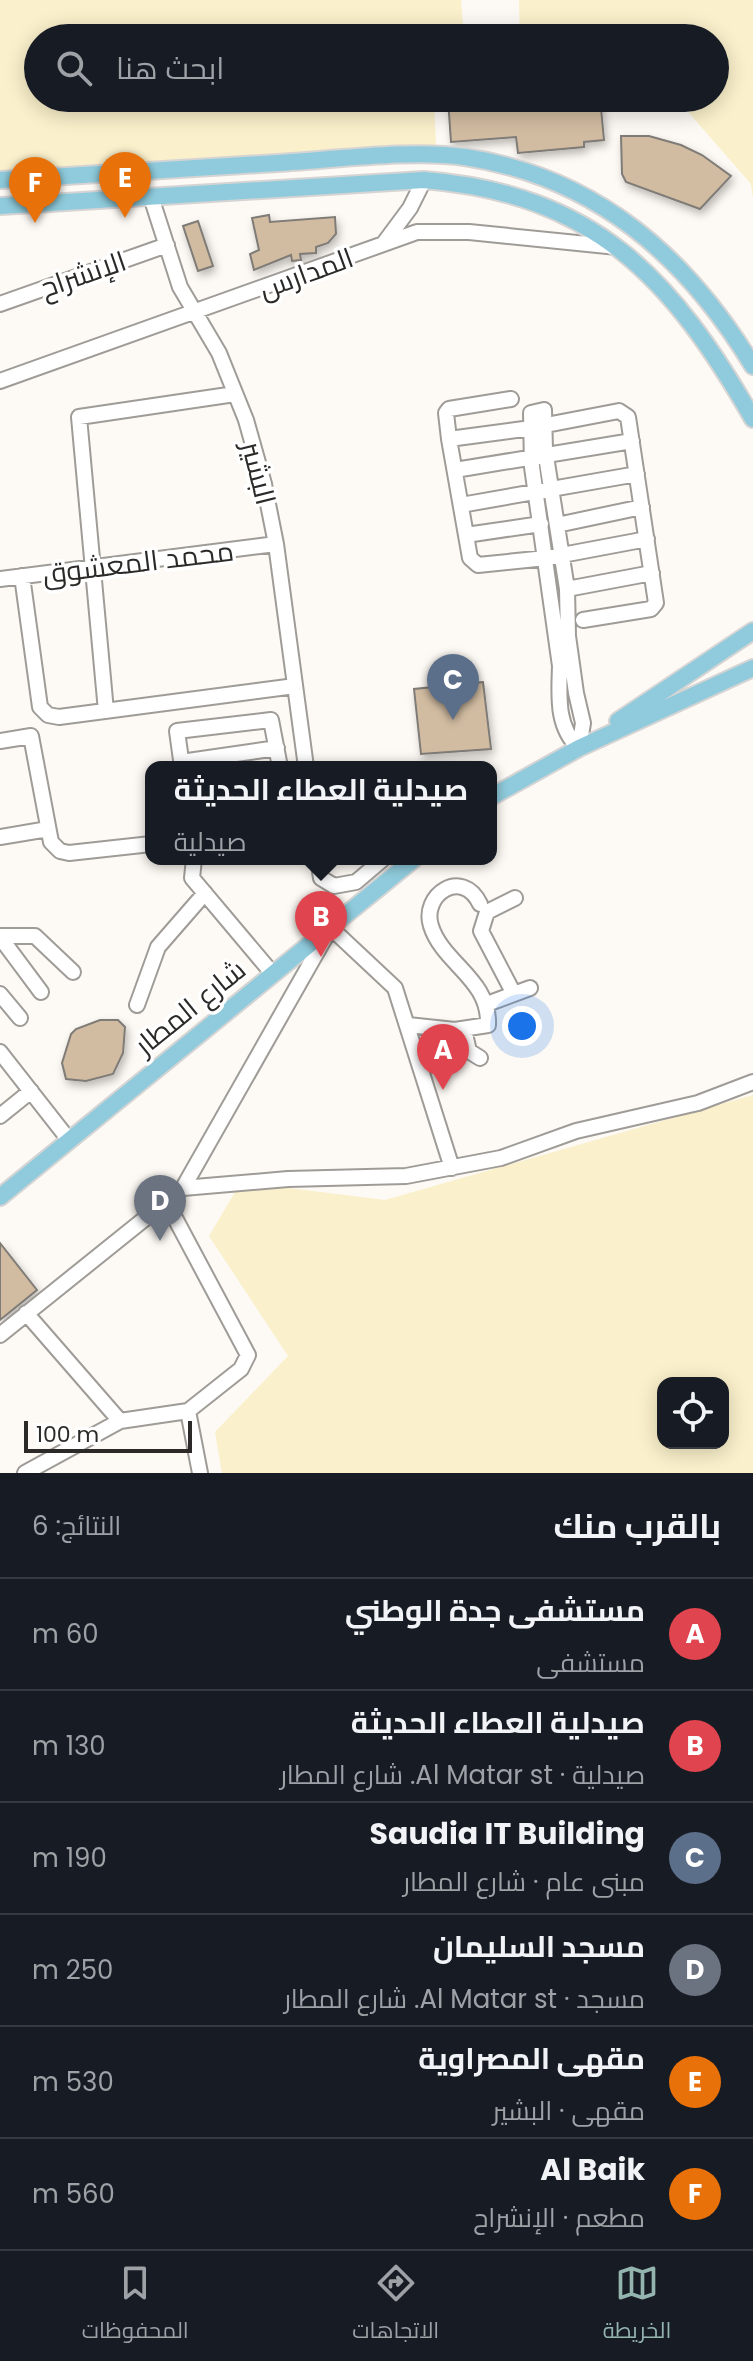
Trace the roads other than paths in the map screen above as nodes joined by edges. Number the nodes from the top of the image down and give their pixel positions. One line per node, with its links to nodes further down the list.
1 (0, 180): 10 (main road)
2 (424, 180): 3 (main road); 5 (street); 7 (main road)
3 (151, 197): 4 (main road); 6 (street, البشير)
4 (0, 206)
5 (384, 243): 7 (street, المدارس); 9 (street, المدارس)
6 (167, 245): 8 (street, الإنشراح); 9 (street, البشير)
7 (622, 248): 14 (main road)
8 (0, 304)
9 (194, 313): 11 (street, المدارس); 12 (street, البشير)
10 (753, 366)
11 (0, 381)
12 (235, 394): 28 (street, البشير); 31 (street)
13 (511, 399): 16 (street)
14 (753, 419)
15 (538, 427): 16 (street); 17 (street); 18 (street)
16 (449, 439): 19 (street)
17 (632, 441): 18 (street); 20 (street)
18 (539, 458): 19 (street); 21 (street)
19 (455, 470): 22 (street)
20 (637, 474): 21 (street); 23 (street)
21 (543, 492): 22 (street); 24 (street); 25 (street)
22 (461, 505): 26 (street)
23 (642, 507): 25 (street); 27 (street)
24 (541, 524): 26 (street); 30 (street)
25 (557, 525): 29 (street)
26 (466, 535): 30 (street)
27 (647, 539): 29 (street); 32 (street)
28 (276, 544): 31 (street, محمد المعشوق); 40 (street, البشير)
29 (561, 555): 30 (street); 35 (street)
30 (546, 558): 38 (street)
31 (95, 567): 33 (street, محمد المعشوق); 43 (street)
32 (652, 573): 35 (street); 36 (street)
33 (22, 576): 34 (street, محمد المعشوق); 43 (street)
34 (0, 579)
35 (567, 589): 38 (street)
36 (583, 620)
37 (753, 631): 46 (main road)
38 (562, 637): 41 (street); 42 (street)
39 (753, 668): 46 (main road)
40 (295, 686): 43 (street); 50 (street, البشير)
41 (576, 693): 42 (street); 46 (street)
42 (559, 698): 46 (street)
43 (106, 711)
44 (0, 741): 52 (street)
45 (277, 748): 47 (street); 48 (street); 49 (street)
46 (579, 748): 51 (main road)
47 (181, 761)
48 (204, 761)
49 (279, 761)
50 (305, 761)
51 (497, 794)
52 (48, 829): 53 (street); 54 (street)
53 (0, 837)
54 (145, 845)
55 (192, 865): 59 (street)
56 (319, 865): 57 (street)
57 (376, 865)
58 (407, 865): 62 (main road, شارع المطار)
59 (205, 893): 65 (street); 71 (street)
60 (515, 898): 69 (street)
61 (480, 904): 70 (street)
62 (331, 927): 65 (main road, شارع المطار); 73 (street); 82 (street)
63 (0, 936): 64 (street); 67 (street)
64 (73, 972)
65 (272, 973): 80 (main road, شارع المطار)
66 (530, 988): 69 (street)
67 (41, 992)
68 (0, 994): 72 (street)
69 (514, 994): 70 (street)
70 (487, 1004): 74 (street)
71 (137, 1005)
72 (20, 1018)
73 (408, 1025): 74 (street); 81 (street)
74 (464, 1030): 76 (street)
75 (0, 1052): 78 (street)
76 (480, 1058)
77 (753, 1082): 81 (street)
78 (31, 1091): 79 (street); 80 (street)
79 (0, 1116)
80 (69, 1140): 83 (main road, شارع المطار)
81 (452, 1168): 82 (street)
82 (183, 1188): 84 (street)
83 (0, 1197)
84 (167, 1203): 85 (street); 87 (street)
85 (26, 1313): 86 (street); 88 (street)
86 (0, 1335)
87 (188, 1411): 88 (street); 90 (street)
88 (120, 1421): 89 (street)
89 (25, 1473)
90 (200, 1473)

